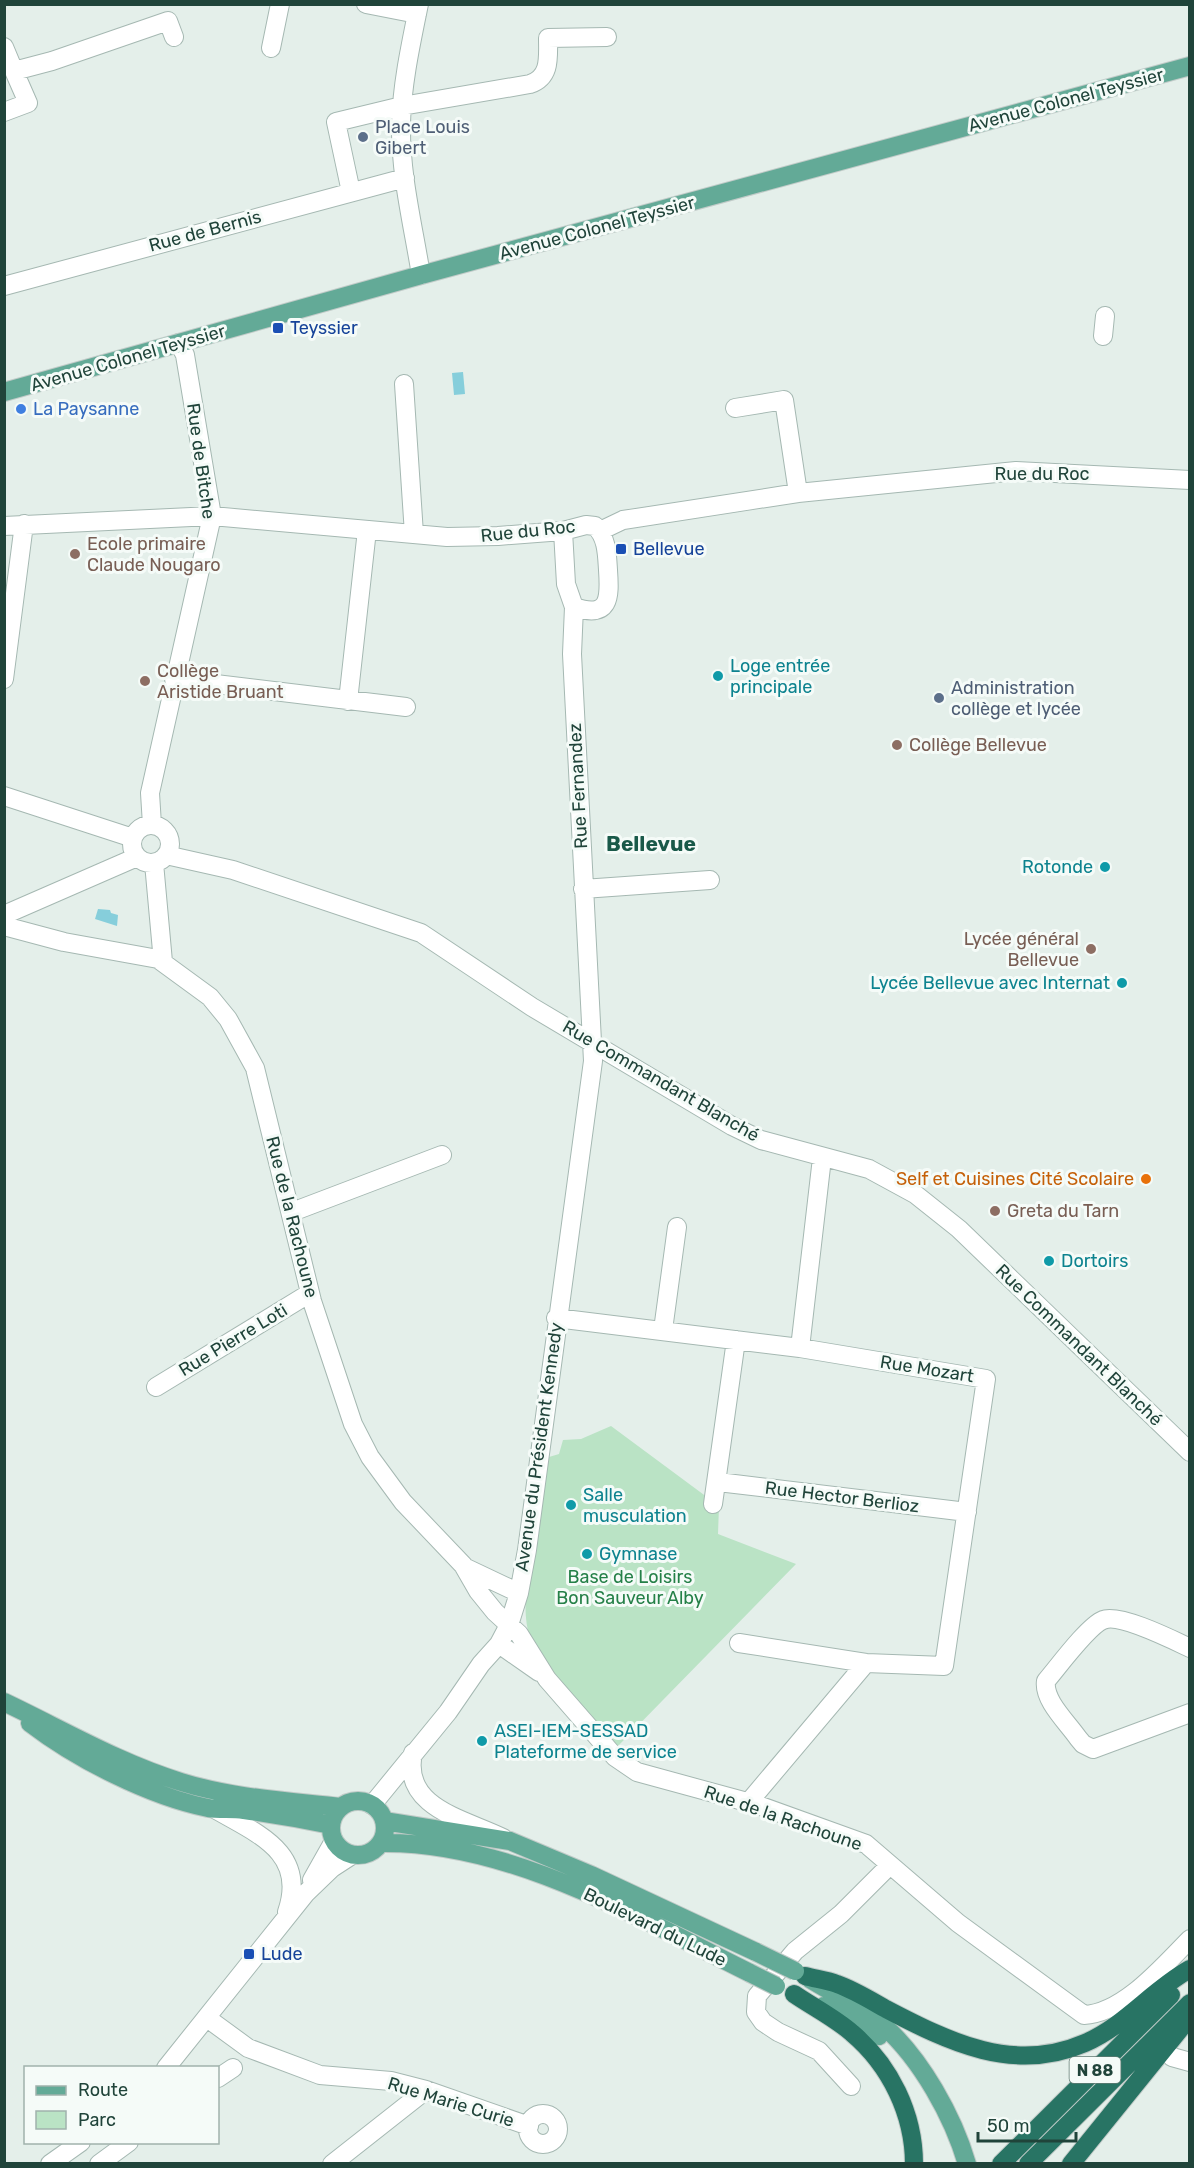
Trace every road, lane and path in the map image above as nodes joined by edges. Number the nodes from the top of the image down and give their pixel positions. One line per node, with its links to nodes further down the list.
1 (280, 4): 7 (street)
2 (366, 4): 3 (street)
3 (418, 9): 10 (street)
4 (174, 37): 9 (street)
5 (607, 37): 10 (street)
6 (4, 47): 9 (street)
7 (271, 48)
8 (1190, 66): 14 (main road, Avenue Colonel Teyssier)
9 (14, 71): 11 (street)
10 (402, 106): 12 (street); 13 (street)
11 (4, 112)
12 (405, 178): 13 (street, Rue de Bernis); 14 (street)
13 (351, 192): 15 (street, Rue de Bernis)
14 (421, 275): 18 (main road, Avenue Colonel Teyssier)
15 (4, 286)
16 (1105, 316): 17 (street)
17 (1103, 336)
18 (179, 343): 20 (main road, Avenue Colonel Teyssier); 24 (street, Rue de Bitche)
19 (404, 384): 30 (street)
20 (4, 392)
21 (735, 408): 23 (street)
22 (1190, 480): 23 (street, Rue du Roc)
23 (798, 493): 29 (street, Rue du Roc)
24 (212, 516): 25 (street, Rue du Roc); 27 (street, Rue du Roc); 33 (street, Rue de Bitche)
25 (24, 524): 26 (street, Rue du Roc); 32 (street)
26 (4, 525)
27 (367, 530): 30 (street, Rue du Roc); 34 (street)
28 (563, 531): 29 (street, Rue du Roc); 30 (street, Rue du Roc); 31 (street, Rue Fernandez)
29 (600, 531): 31 (street)
30 (414, 534)
31 (574, 607): 41 (street, Rue Fernandez)
32 (4, 679)
33 (174, 680): 34 (street); 37 (street, Rue de Bitche)
34 (348, 701): 35 (street)
35 (406, 707)
36 (4, 796): 38 (street)
37 (152, 825): 38 (street); 39 (street)
38 (133, 838): 39 (street)
39 (152, 858): 42 (street); 44 (street); 45 (street, Rue Commandant Blanché)
40 (710, 880): 41 (street)
41 (583, 889): 45 (street, Rue Fernandez)
42 (4, 915)
43 (4, 927): 44 (street)
44 (163, 962): 48 (street, Rue de la Rachoune)
45 (593, 1042): 47 (street, Rue Commandant Blanché); 51 (street, Avenue du Président Kennedy)
46 (442, 1155): 48 (street)
47 (822, 1158): 54 (street); 56 (street, Rue Commandant Blanché)
48 (292, 1212): 50 (street, Rue de la Rachoune)
49 (677, 1227): 52 (street)
50 (310, 1293): 55 (street, Rue Pierre Loti); 60 (street, Rue de la Rachoune)
51 (556, 1318): 52 (street); 61 (street, Avenue du Président Kennedy)
52 (663, 1330): 53 (street)
53 (736, 1340): 54 (street); 57 (street)
54 (800, 1348): 59 (street, Rue Mozart)
55 (156, 1387)
56 (1190, 1452)
57 (718, 1482): 58 (street); 59 (street, Rue Hector Berlioz)
58 (713, 1504)
59 (967, 1512): 66 (street, Rue Mozart)
60 (463, 1566): 61 (street, Rue de la Rachoune); 62 (street, Rue de la Rachoune)
61 (519, 1593): 62 (street, Avenue du Président Kennedy)
62 (509, 1625): 64 (street, Avenue du Président Kennedy); 67 (street, Rue de la Rachoune)
63 (739, 1643): 66 (street, Rue Mozart)
64 (499, 1644): 67 (street); 70 (street, Avenue du Président Kennedy)
65 (1190, 1648): 69 (street)
66 (866, 1663): 71 (street)
67 (547, 1679): 71 (street, Rue de la Rachoune)
68 (4, 1703): 73 (main road); 74 (main road)
69 (1190, 1713)
70 (413, 1753): 72 (street, Avenue du Président Kennedy); 77 (street, Boulevard du Lude)
71 (748, 1803): 80 (street, Rue de la Rachoune)
72 (372, 1805): 73 (main road); 75 (main road)
73 (340, 1807): 76 (main road)
74 (213, 1809): 76 (main road); 82 (street)
75 (384, 1821): 77 (main road, Boulevard du Lude); 78 (main road)
76 (332, 1833): 79 (main road); 81 (street)
77 (510, 1841): 85 (main road, Boulevard du Lude, bridge)
78 (381, 1843): 79 (main road); 87 (main road, Boulevard du Lude, bridge)
79 (352, 1855): 81 (street)
80 (890, 1865): 83 (street, Rue de la Rachoune); 95 (street)
81 (306, 1893): 82 (street)
82 (284, 1919): 89 (street)
83 (1190, 1939)
84 (1190, 1969): 85 (highway)
85 (800, 1973): 91 (main road, Boulevard du Lude)
86 (1190, 1977): 105 (highway, N 88)
87 (794, 1994): 91 (main road, Boulevard du Lude); 104 (highway)
88 (1190, 2003): 106 (highway, N 88)
89 (207, 2018): 92 (street); 96 (street, Rue Marie Curie)
90 (1190, 2018): 107 (highway)
91 (912, 2060): 101 (main road, Boulevard du Lude)
92 (167, 2066)
93 (233, 2068): 94 (street)
94 (219, 2078)
95 (851, 2086)
96 (426, 2090): 97 (street, Rue Marie Curie); 103 (street)
97 (528, 2126)
98 (78, 2144): 102 (street)
99 (125, 2144): 100 (street)
100 (105, 2154)
101 (965, 2155)
102 (50, 2163)
103 (332, 2163)
104 (914, 2163)
105 (1001, 2163)
106 (1028, 2163)
107 (1071, 2163)

